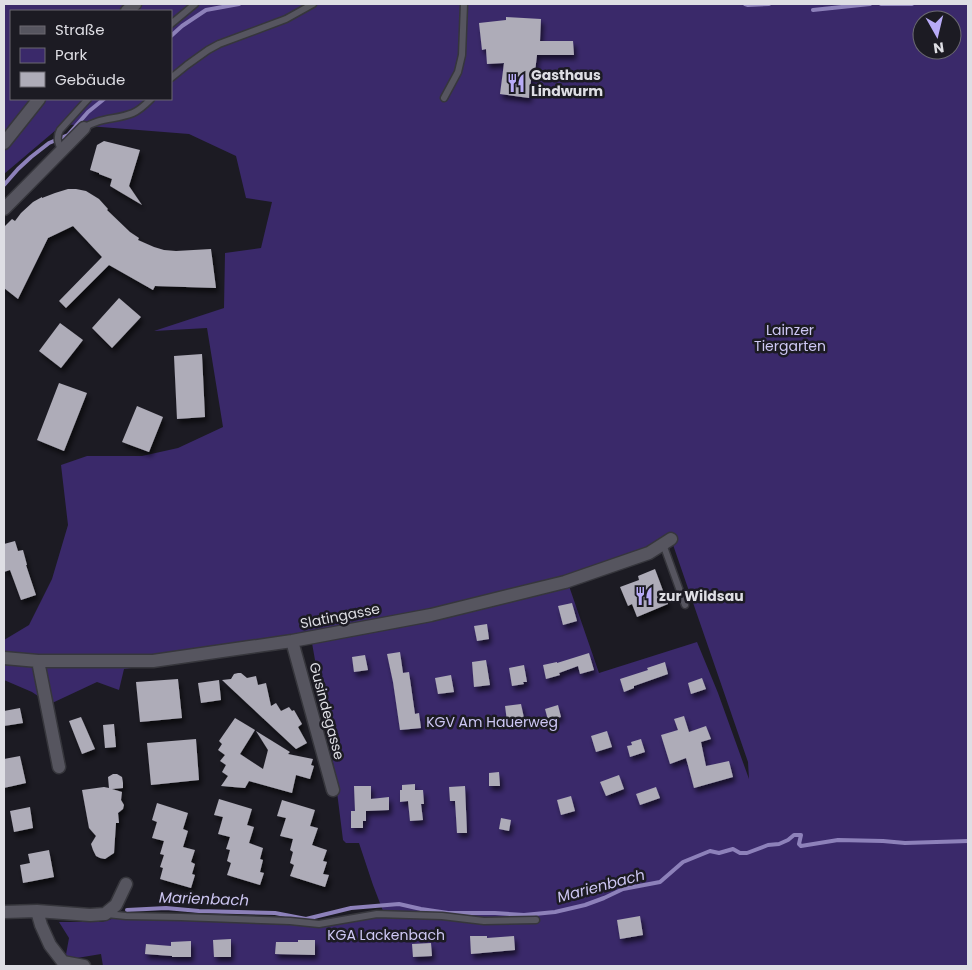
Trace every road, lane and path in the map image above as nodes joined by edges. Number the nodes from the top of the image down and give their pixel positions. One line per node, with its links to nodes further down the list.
1 (195, 4): 4 (lane)
2 (314, 4): 5 (lane)
3 (464, 4): 6 (lane)
4 (172, 23)
5 (172, 77)
6 (444, 98)
7 (38, 100): 11 (street)
8 (87, 100): 12 (lane)
9 (150, 100): 10 (lane)
10 (84, 128): 12 (street)
11 (4, 143)
12 (59, 146): 13 (street)
13 (4, 209)
14 (667, 541): 15 (lane); 16 (street, Slatingasse)
15 (685, 605)
16 (292, 641): 18 (street, Slatingasse); 20 (street, Gusindegasse)
17 (4, 658): 18 (street, Slatingasse)
18 (38, 661): 19 (street)
19 (59, 767)
20 (333, 790)
21 (126, 884): 24 (street)
22 (37, 911): 23 (street); 24 (street); 26 (street)
23 (4, 912)
24 (105, 914): 25 (lane)
25 (536, 920)
26 (84, 966)

